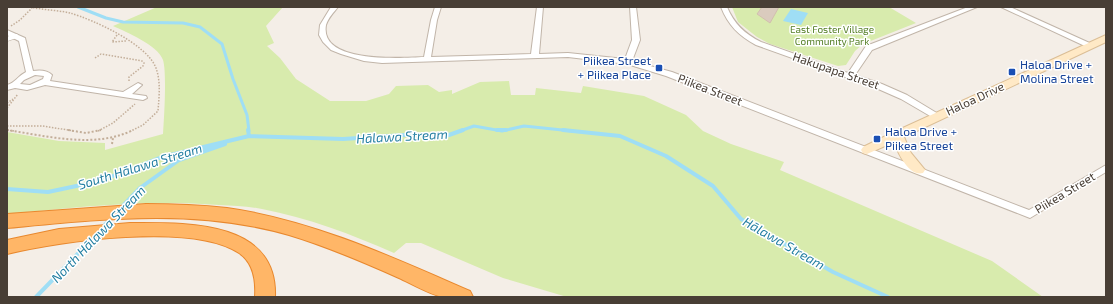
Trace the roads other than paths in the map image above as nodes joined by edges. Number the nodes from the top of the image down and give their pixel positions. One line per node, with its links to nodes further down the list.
1 (335, 7): 14 (street, Piikea Street)
2 (438, 7): 14 (street)
3 (540, 7): 13 (street)
4 (633, 7): 15 (street)
5 (724, 7): 17 (street, Hakupapa Street)
6 (974, 7): 17 (street)
7 (1004, 7): 12 (street)
8 (8, 30): 9 (street)
9 (16, 36): 11 (lane); 16 (street)
10 (1106, 38): 12 (street, Haloa Drive)
11 (7, 39)
12 (1090, 45): 24 (street, Haloa Drive)
13 (535, 55): 14 (street, Piikea Street); 15 (street, Piikea Street)
14 (427, 60)
15 (628, 62): 26 (street, Piikea Street)
16 (30, 74): 18 (street); 19 (street)
17 (851, 75): 24 (street, Hakupapa Street)
18 (44, 82): 19 (street); 22 (street)
19 (16, 85): 21 (street)
20 (138, 85): 22 (street)
21 (7, 88)
22 (125, 95): 23 (street)
23 (143, 98)
24 (937, 117): 25 (street, Haloa Drive)
25 (898, 135): 26 (street, Haloa Drive); 28 (street)
26 (867, 150): 28 (street, Piikea Street)
27 (1106, 168): 28 (street, Piikea Street)
28 (920, 170)
29 (7, 221): 32 (highway)
30 (7, 247): 31 (highway)
31 (265, 297)
32 (463, 297)

